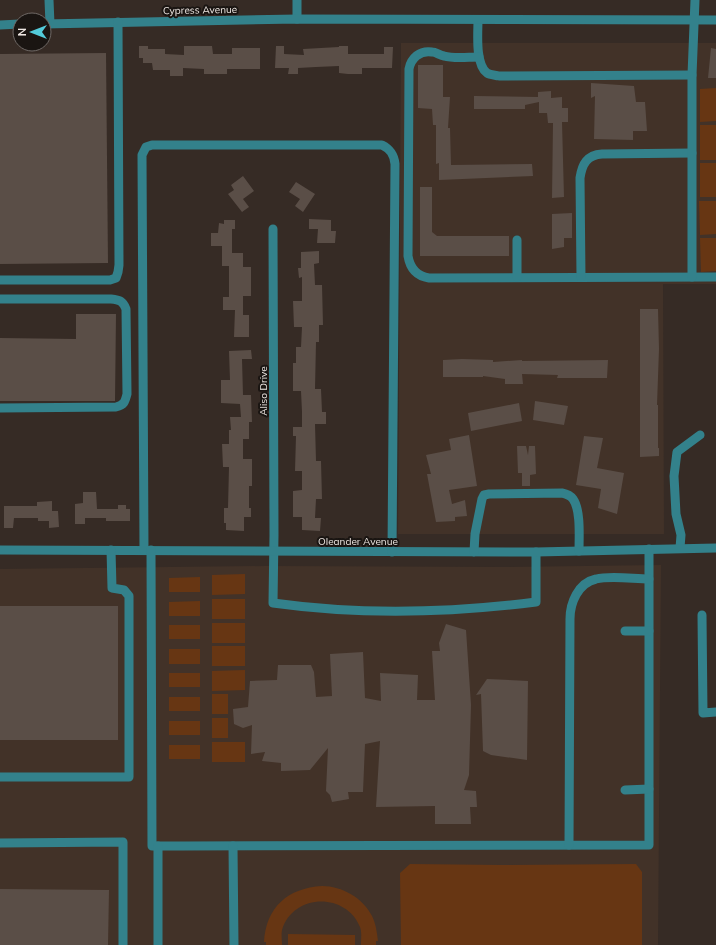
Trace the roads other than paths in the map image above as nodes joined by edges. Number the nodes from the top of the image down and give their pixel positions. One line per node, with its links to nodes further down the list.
1 (49, 0): 4 (street)
2 (297, 0): 5 (street)
3 (695, 0): 7 (street)
4 (48, 12)
5 (297, 19): 6 (street, Cypress Avenue); 9 (street, Cypress Avenue)
6 (478, 20): 7 (street, Cypress Avenue); 13 (street)
7 (695, 20): 8 (street, Cypress Avenue); 14 (street)
8 (716, 20)
9 (118, 22): 12 (street, Cypress Avenue); 22 (street)
10 (0, 24): 11 (street)
11 (12, 24)
12 (52, 24)
13 (479, 57): 14 (street); 18 (street)
14 (692, 75): 15 (street)
15 (692, 153): 19 (street); 20 (street)
16 (273, 230): 33 (street, Aliso Drive)
17 (517, 240): 18 (street)
18 (517, 277): 19 (street)
19 (581, 277): 20 (street)
20 (692, 277): 21 (street)
21 (716, 277)
22 (0, 280)
23 (0, 299): 24 (street)
24 (0, 408)
25 (700, 435): 26 (street)
26 (680, 548): 27 (street, Oleander Avenue); 28 (street, Oleander Avenue)
27 (716, 548)
28 (649, 549): 32 (street, Oleander Avenue); 37 (street)
29 (0, 550): 30 (street, Oleander Avenue)
30 (111, 550): 31 (street, Oleander Avenue); 42 (street)
31 (147, 550): 33 (street, Oleander Avenue); 34 (street); 47 (street)
32 (579, 551): 35 (street); 36 (street, Oleander Avenue)
33 (274, 552): 34 (street, Oleander Avenue); 36 (street, Aliso Drive)
34 (392, 552): 35 (street, Oleander Avenue)
35 (474, 552): 36 (street, Oleander Avenue)
36 (536, 552)
37 (649, 579): 39 (street); 46 (street)
38 (702, 615): 41 (street)
39 (649, 631): 40 (street); 43 (street)
40 (625, 632)
41 (716, 712)
42 (0, 776)
43 (649, 789): 44 (street); 46 (street)
44 (625, 790)
45 (0, 843): 49 (street)
46 (569, 845): 48 (street)
47 (158, 846): 48 (street); 50 (street)
48 (233, 846): 51 (street)
49 (123, 945)
50 (158, 945)
51 (234, 945)

